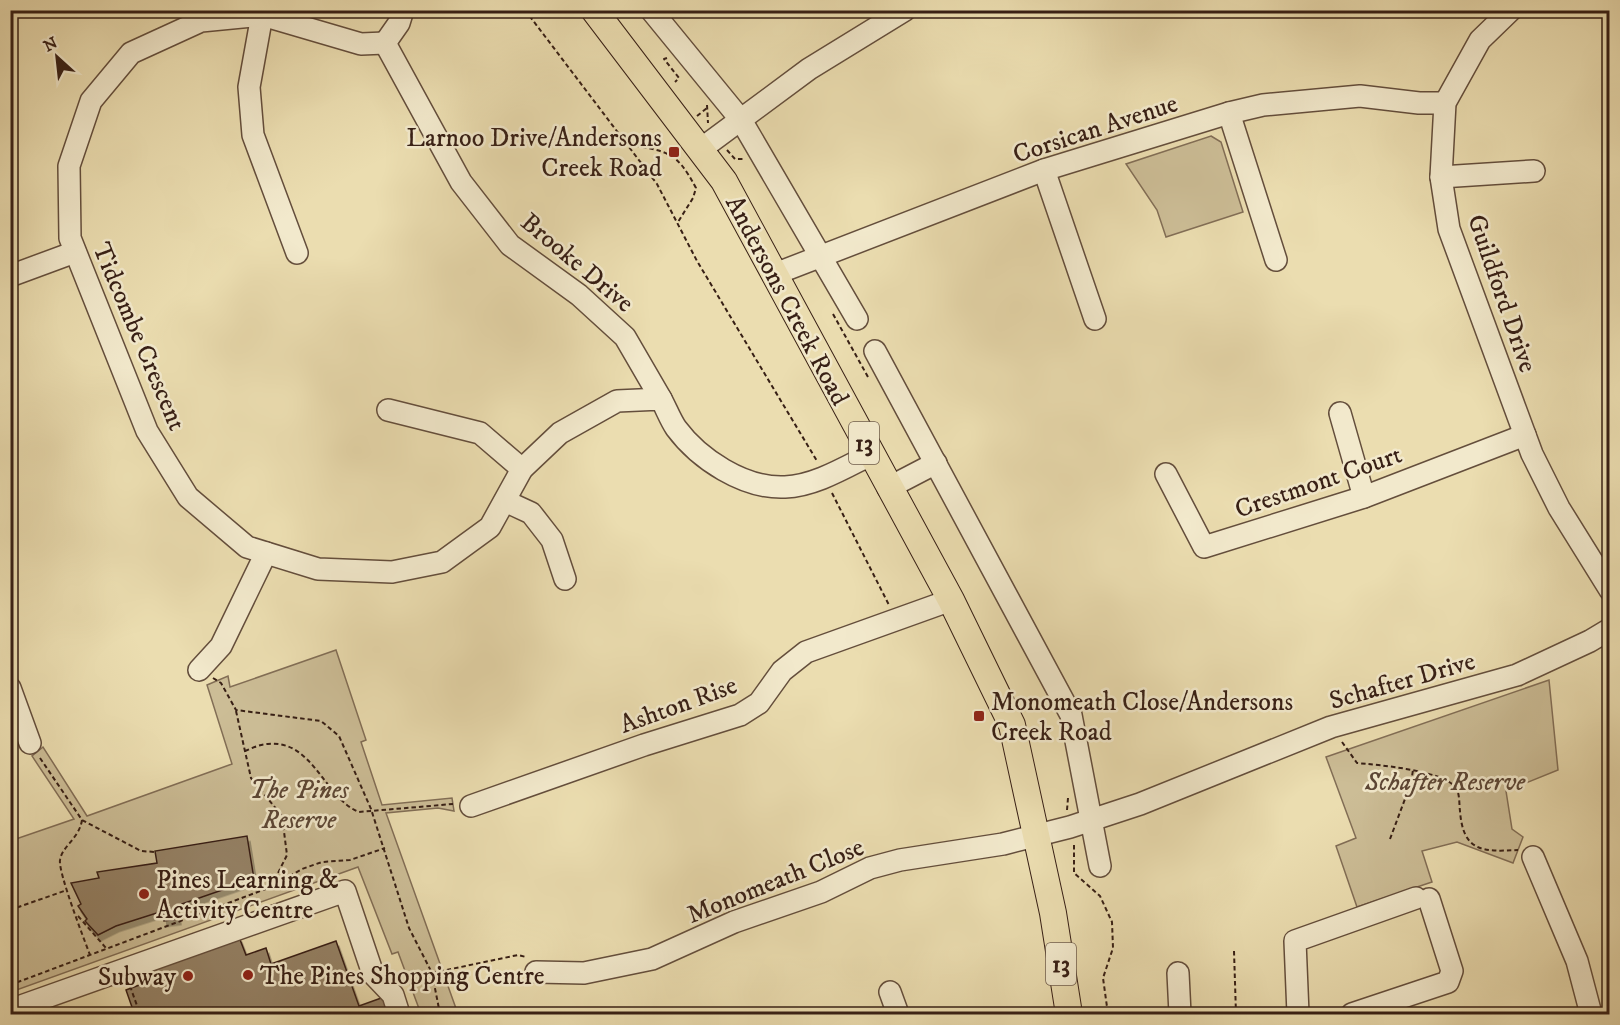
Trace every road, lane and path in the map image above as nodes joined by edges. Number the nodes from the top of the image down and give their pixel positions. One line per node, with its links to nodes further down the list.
1 (403, 10): 8 (street)
2 (525, 10): 16 (path)
3 (594, 10): 17 (main road, Andersons Creek Road / 13)
4 (651, 10): 15 (street)
5 (1511, 10): 11 (street, Guildford Drive)
6 (905, 11): 15 (street)
7 (262, 15): 8 (street, Tidcombe Crescent); 22 (street, Tidcombe Crescent); 23 (street)
8 (385, 44): 31 (street, Brooke Drive)
9 (670, 56): 10 (path)
10 (678, 90)
11 (1445, 104): 13 (street, Corsican Avenue); 20 (street, Guildford Drive)
12 (707, 108): 14 (path)
13 (1229, 113): 18 (street, Corsican Avenue); 25 (street)
14 (697, 117)
15 (741, 120): 17 (street); 24 (street)
16 (627, 144): 21 (path); 21 (path)
17 (701, 149): 26 (main road, Andersons Creek Road / 13)
18 (1044, 170): 24 (street, Corsican Avenue); 29 (street)
19 (1534, 171): 20 (street)
20 (1441, 177): 34 (street, Guildford Drive)
21 (677, 223): 37 (path)
22 (75, 252): 27 (street); 44 (street, Tidcombe Crescent)
23 (297, 253)
24 (820, 256): 26 (street, Corsican Avenue); 28 (street)
25 (1276, 260)
26 (775, 274): 35 (main road, Andersons Creek Road / 13)
27 (10, 276)
28 (857, 319)
29 (1095, 320)
30 (875, 351): 36 (street)
31 (661, 399): 35 (street); 38 (street, Tidcombe Crescent)
32 (388, 410): 38 (street)
33 (1340, 413): 42 (street)
34 (1525, 435): 42 (street, Crestmont Court); 46 (street, Guildford Drive)
35 (870, 455): 41 (main road, Andersons Creek Road / 13)
36 (936, 463): 41 (street); 60 (street)
37 (820, 466)
38 (522, 469): 43 (street, Tidcombe Crescent)
39 (1166, 474): 42 (street, Crestmont Court)
40 (829, 486): 48 (path)
41 (888, 488): 47 (main road, Andersons Creek Road / 13)
42 (1364, 496)
43 (505, 501): 44 (street, Tidcombe Crescent); 45 (street)
44 (266, 553): 50 (street)
45 (565, 579)
46 (1610, 590)
47 (951, 600): 57 (street, Ashton Rise); 61 (main road, Andersons Creek Road / 13)
48 (896, 611)
49 (1610, 629): 53 (street, Schafter Drive)
50 (199, 670): 52 (path)
51 (10, 688): 54 (street)
52 (236, 710): 55 (path); 58 (path)
53 (1331, 727): 56 (path); 60 (street, Schafter Drive)
54 (30, 743): 59 (path)
55 (245, 751): 58 (path); 67 (path)
56 (1413, 770): 62 (path); 65 (path)
57 (471, 806): 58 (path)
58 (371, 809): 63 (path)
59 (82, 820): 64 (path); 68 (path)
60 (1091, 820): 61 (street, Schafter Drive); 66 (street)
61 (1037, 836): 70 (main road, Andersons Creek Road / 13); 77 (street, Monomeath Close)
62 (1390, 839)
63 (385, 848): 67 (path); 78 (path)
64 (155, 852)
65 (1533, 857): 94 (street)
66 (1100, 866)
67 (271, 887): 73 (path)
68 (68, 889): 69 (path); 71 (path)
69 (10, 910)
70 (1053, 913): 88 (main road, Andersons Creek Road / 13); 89 (main road, Andersons Creek Road / 13)
71 (76, 914): 74 (path); 76 (path)
72 (172, 920): 73 (path)
73 (172, 925): 74 (path)
74 (106, 949): 76 (path)
75 (1234, 951): 91 (path)
76 (90, 956): 80 (path)
77 (536, 969): 78 (path)
78 (432, 973): 86 (path)
79 (1178, 973): 90 (street)
80 (10, 985)
81 (890, 992): 87 (street)
82 (10, 1010): 85 (street)
83 (148, 1014): 84 (path)
84 (153, 1014)
85 (399, 1014)
86 (440, 1014)
87 (898, 1014)
88 (1055, 1014)
89 (1069, 1014)
90 (1180, 1014)
91 (1236, 1014)
92 (1298, 1014): 93 (street)
93 (1352, 1014)
94 (1591, 1014)

